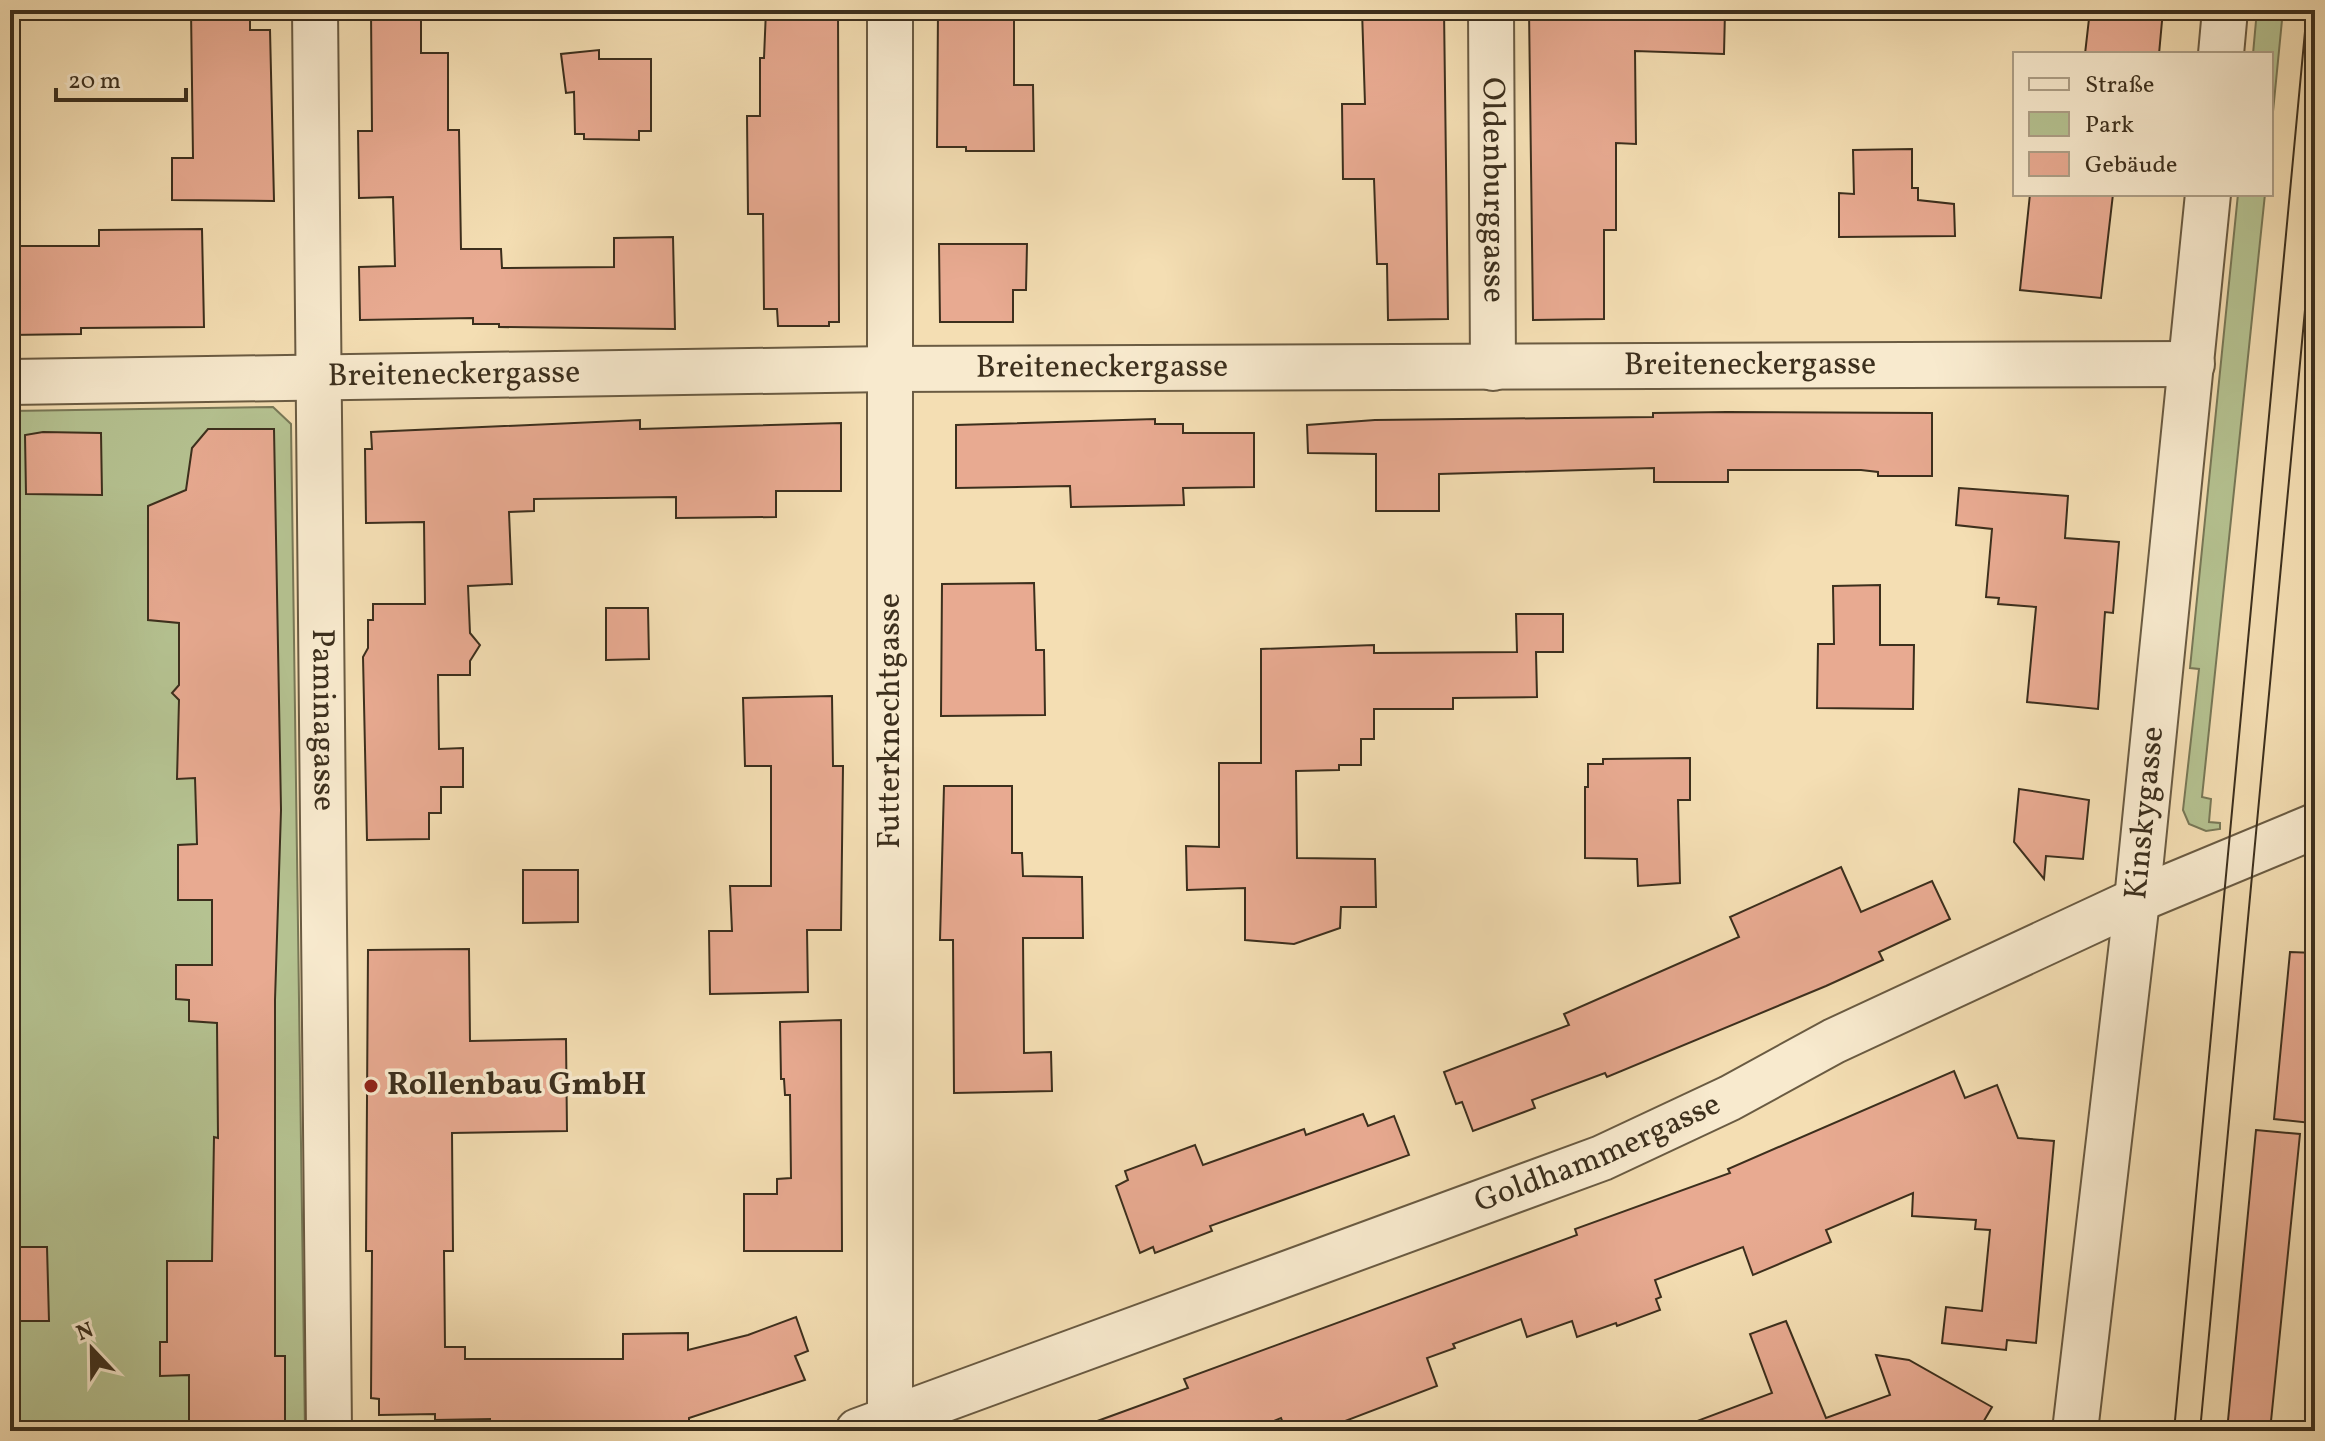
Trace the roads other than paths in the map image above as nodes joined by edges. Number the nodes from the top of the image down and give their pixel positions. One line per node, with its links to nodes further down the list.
1 (315, 10): 10 (street, Paminagasse)
2 (890, 10): 9 (street, Futterknechtgasse)
3 (1491, 10): 8 (street, Oldenburggasse)
4 (2225, 10): 5 (street)
5 (2221, 52)
6 (2208, 196): 7 (street, Kinskygasse)
7 (2192, 364): 8 (street, Breiteneckergasse); 13 (street, Kinskygasse)
8 (1493, 368): 9 (street, Breiteneckergasse)
9 (890, 369): 10 (street, Breiteneckergasse); 14 (street, Futterknechtgasse)
10 (319, 377): 11 (street, Breiteneckergasse); 15 (street, Paminagasse)
11 (10, 382)
12 (2315, 826): 13 (street, Goldhammergasse)
13 (2137, 900): 14 (street, Goldhammergasse); 16 (street, Kinskygasse)
14 (881, 1427)
15 (329, 1431)
16 (2075, 1431)

